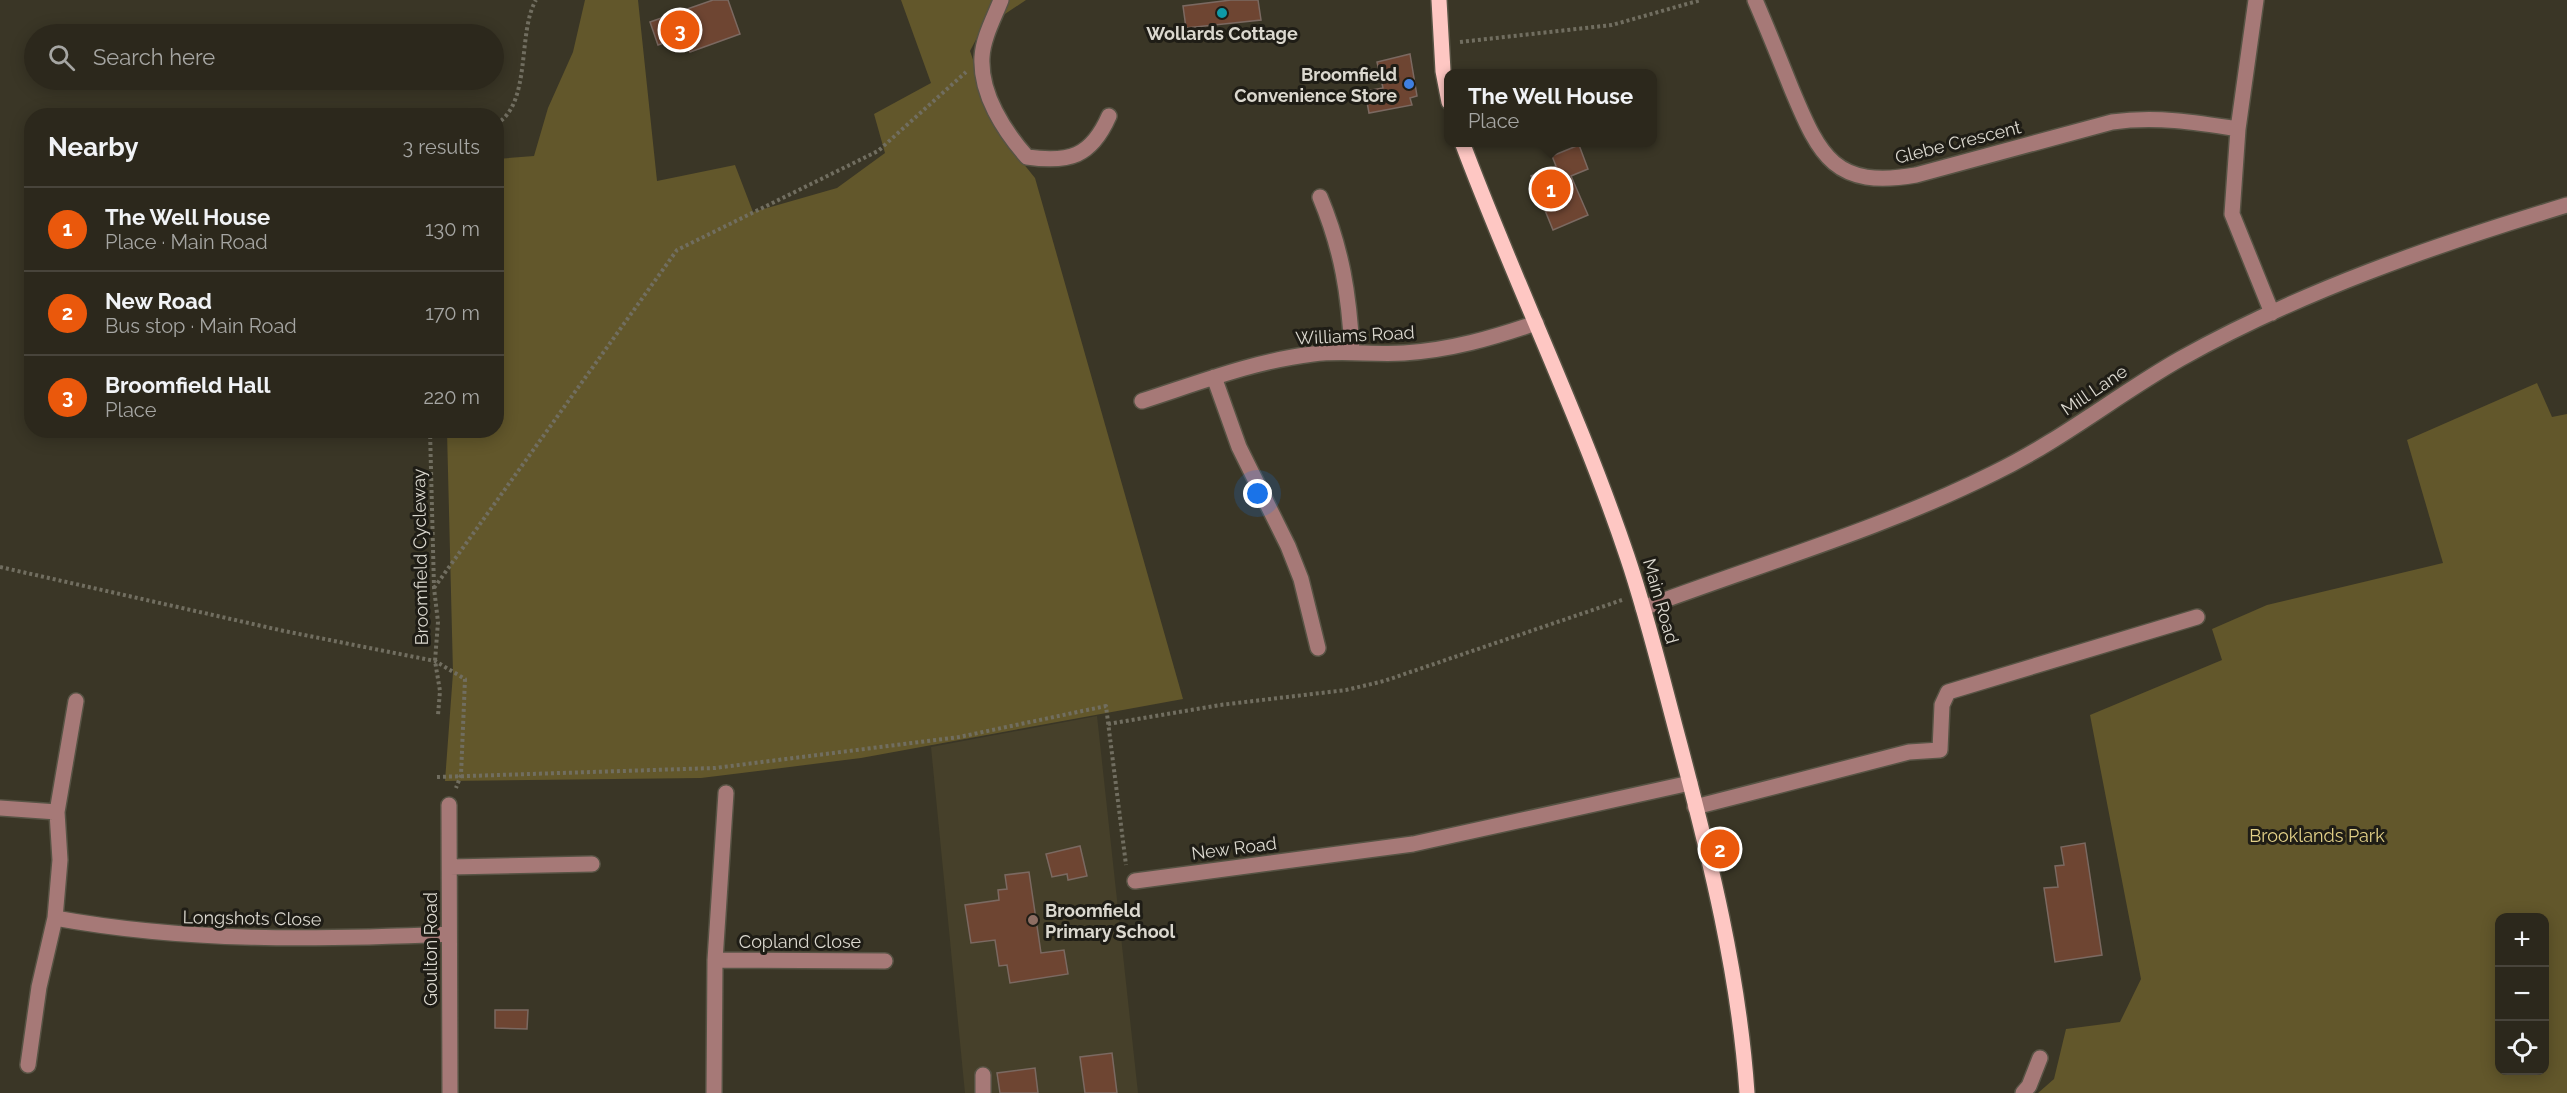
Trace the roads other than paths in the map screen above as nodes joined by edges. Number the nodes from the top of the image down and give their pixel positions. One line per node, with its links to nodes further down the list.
1 (1001, 0): 6 (street)
2 (1439, 0): 5 (main road)
3 (1755, 0): 7 (street, Glebe Crescent)
4 (2256, 0): 7 (street)
5 (1444, 69)
6 (1109, 116)
7 (2238, 129): 11 (street)
8 (1464, 147): 12 (main road, Main Road)
9 (1320, 197): 13 (street)
10 (2567, 205): 11 (street, Mill Lane)
11 (2272, 313): 16 (street, Mill Lane)
12 (1536, 322): 13 (street, Williams Road); 16 (main road, Main Road)
13 (1352, 351): 14 (street, Williams Road)
14 (1214, 377): 15 (street, Williams Road); 18 (street)
15 (1142, 401)
16 (1643, 608): 20 (main road, Main Road)
17 (2197, 617): 23 (street)
18 (1318, 648)
19 (76, 701): 25 (street)
20 (1690, 783): 23 (main road, Main Road); 28 (street, New Road)
21 (726, 793): 31 (street, Copland Close)
22 (449, 805): 27 (street, Goulton Road)
23 (1695, 807): 39 (main road, Main Road)
24 (0, 808): 25 (street)
25 (57, 813): 29 (street)
26 (592, 864): 27 (street)
27 (450, 867): 30 (street, Goulton Road)
28 (1135, 881)
29 (55, 918): 30 (street, Longshots Close); 34 (street)
30 (449, 934): 36 (street, Goulton Road)
31 (715, 960): 32 (street, Copland Close); 37 (street, Copland Close)
32 (885, 961)
33 (2040, 1058): 40 (street)
34 (28, 1065)
35 (983, 1075): 38 (street)
36 (450, 1093)
37 (714, 1093)
38 (983, 1093)
39 (1747, 1093)
40 (2023, 1093)

